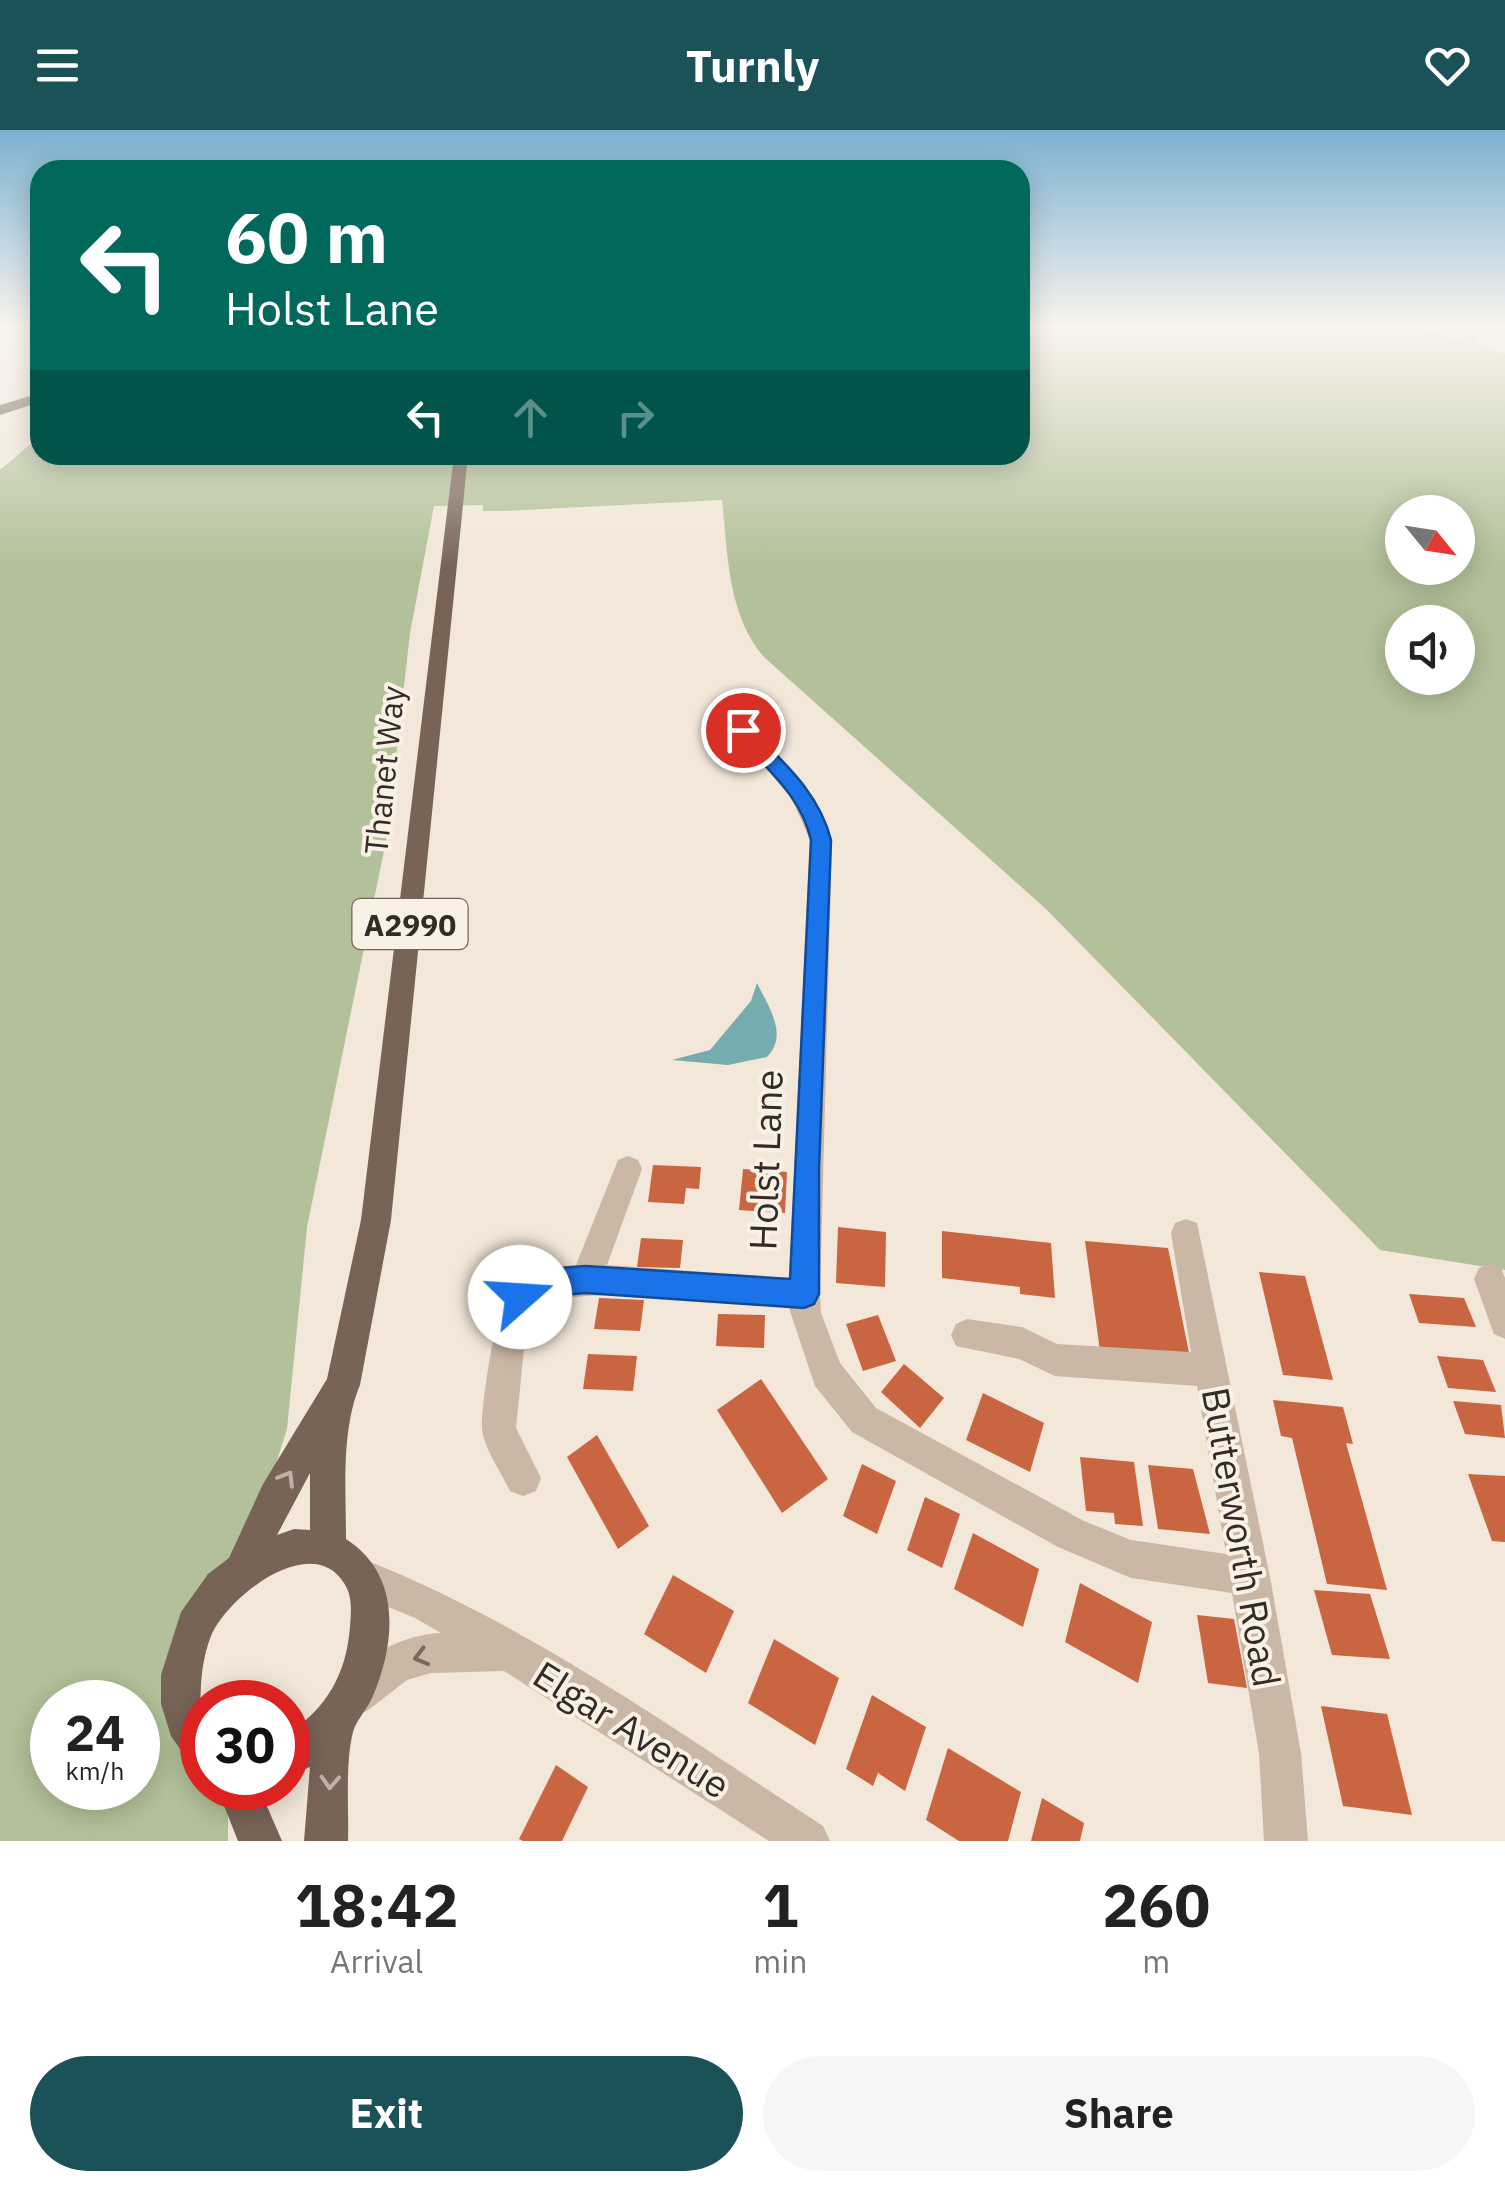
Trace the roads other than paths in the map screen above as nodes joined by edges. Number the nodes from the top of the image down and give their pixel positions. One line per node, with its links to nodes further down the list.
1 (460, 465): 11 (main road, Thanet Way / A2990)
2 (743, 730): 7 (street, Holst Lane)
3 (628, 1169): 5 (street)
4 (1186, 1233): 10 (street, Butterworth Road)
5 (586, 1279): 7 (street); 12 (street)
6 (1490, 1279): 8 (street)
7 (804, 1294): 15 (street, Holst Lane)
8 (1505, 1323)
9 (968, 1335): 10 (street)
10 (1211, 1370): 15 (street, Butterworth Road)
11 (339, 1387): 13 (main road, Thanet Way / A2990); 14 (main road, Thanet Way / A2990, one-way to 11)
12 (523, 1478)
13 (328, 1548): 14 (main road, A2990); 16 (main road)
14 (244, 1566): 18 (main road, A2990)
15 (1251, 1577): 25 (street, Butterworth Road)
16 (363, 1578): 17 (street, Elgar Avenue); 19 (main road)
17 (505, 1651): 19 (street, Elgar Avenue, one-way to 19); 24 (street, Elgar Avenue)
18 (181, 1680)
19 (342, 1711): 20 (main road); 23 (main road, one-way to 23)
20 (310, 1741)
21 (247, 1810): 22 (main road)
22 (260, 1841)
23 (326, 1841)
24 (808, 1841)
25 (1286, 1841)

